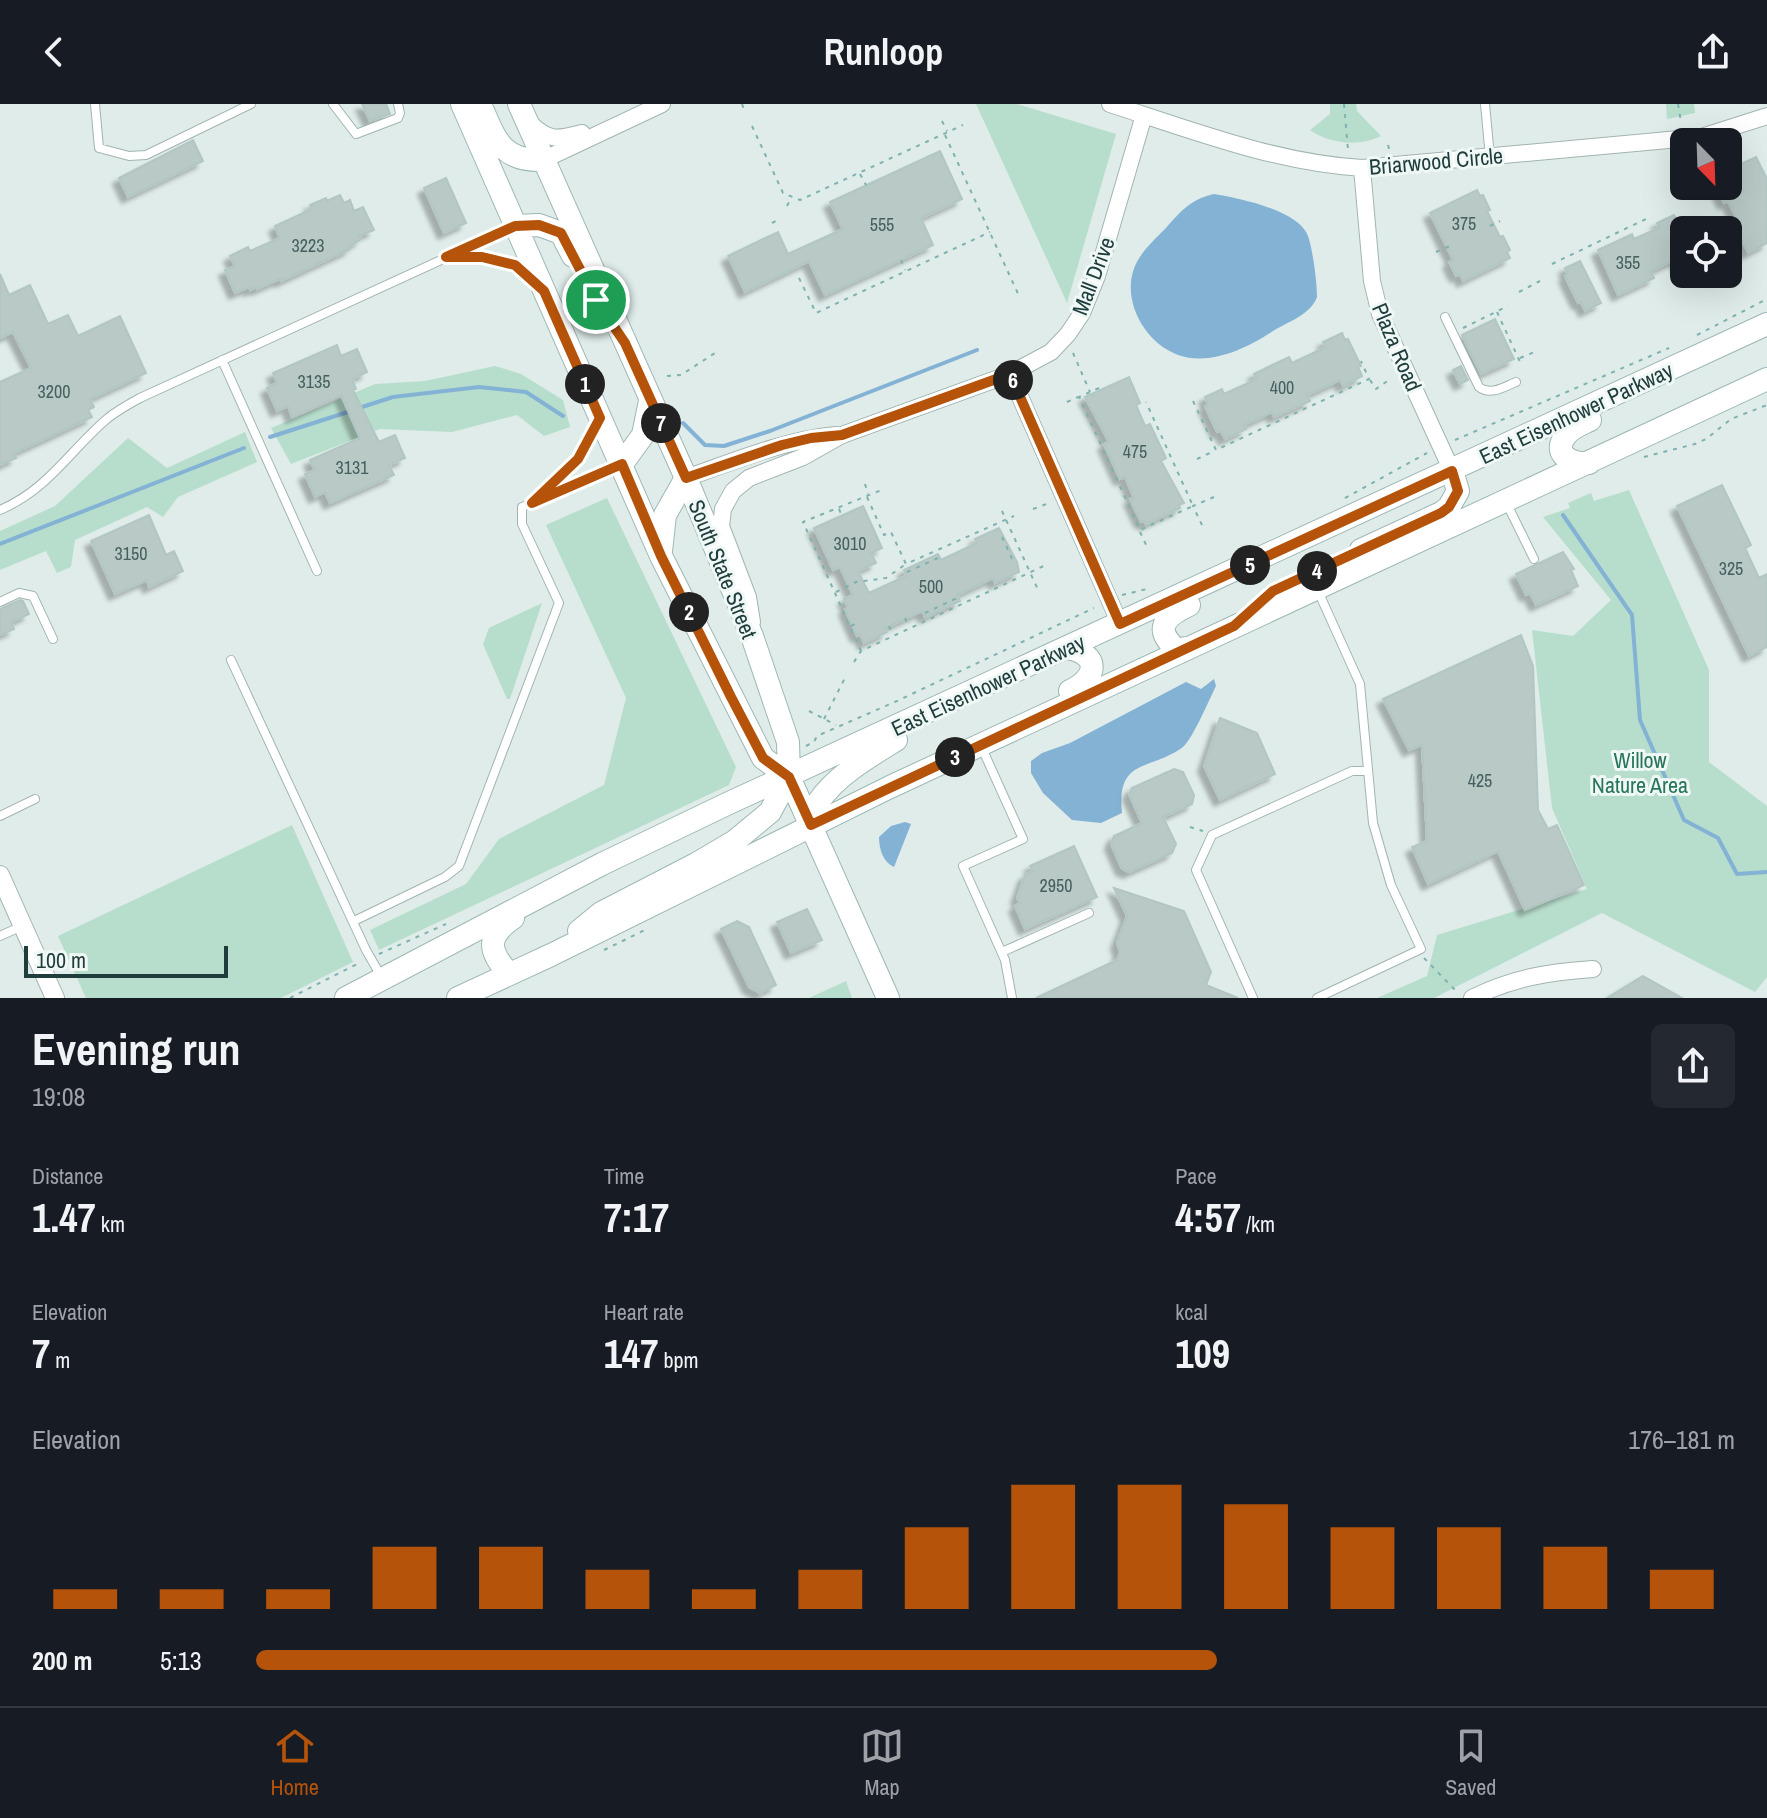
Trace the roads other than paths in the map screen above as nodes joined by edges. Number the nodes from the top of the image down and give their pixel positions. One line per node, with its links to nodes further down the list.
1 (95, 104): 2 (lane)
2 (251, 104)
3 (333, 104): 4 (lane)
4 (398, 104)
5 (462, 104): 17 (main road, South State Street)
6 (480, 104): 15 (main road)
7 (662, 104): 13 (street)
8 (1110, 104): 11 (street, Briarwood Circle)
9 (1485, 104): 14 (lane)
10 (522, 110): 13 (street); 15 (main road, South State Street)
11 (1144, 115): 16 (street, Briarwood Circle); 26 (street, Mall Drive)
12 (1767, 116): 14 (street, Briarwood Circle)
13 (622, 122): 15 (street)
14 (1490, 157): 16 (street, Briarwood Circle)
15 (543, 160): 23 (main road, South State Street)
16 (1356, 168): 35 (street, Plaza Road)
17 (515, 226): 18 (lane); 19 (main road, South State Street); 23 (main road)
18 (446, 257): 19 (lane); 24 (lane)
19 (544, 291): 30 (main road, South State Street)
20 (1445, 317): 28 (lane)
21 (1767, 324): 22 (main road, East Eisenhower Parkway)
22 (1733, 340): 33 (main road); 35 (main road, East Eisenhower Parkway)
23 (625, 343): 29 (main road, South State Street)
24 (222, 360): 39 (lane); 43 (lane)
25 (1767, 369): 32 (main road)
26 (1010, 374): 31 (street, Mall Drive); 46 (street)
27 (1767, 379): 32 (main road)
28 (1516, 382)
29 (650, 401): 34 (main road); 36 (main road, South State Street)
30 (600, 418): 34 (main road, South State Street); 38 (lane)
31 (842, 435): 36 (street, Mall Drive); 48 (street, Mall Drive)
32 (1647, 436): 33 (main road)
33 (1589, 463): 37 (main road)
34 (622, 464): 38 (lane); 41 (main road, South State Street)
35 (1452, 471): 40 (main road, East Eisenhower Parkway); 47 (main road)
36 (686, 478): 41 (main road); 48 (main road, South State Street)
37 (1506, 501): 42 (lane); 44 (main road)
38 (532, 503): 64 (lane)
39 (0, 510)
40 (1336, 525): 46 (main road, East Eisenhower Parkway); 51 (main road)
41 (661, 556): 56 (main road, South State Street)
42 (1534, 559)
43 (317, 571)
44 (1316, 587): 47 (main road); 55 (lane)
45 (0, 602): 49 (lane)
46 (1120, 624): 50 (main road, East Eisenhower Parkway)
47 (1234, 626): 51 (main road)
48 (752, 636): 56 (main road, South State Street)
49 (53, 639)
50 (1067, 648): 53 (main road, East Eisenhower Parkway); 57 (main road)
51 (1186, 648): 54 (main road)
52 (231, 660): 64 (lane)
53 (1036, 663): 56 (main road, East Eisenhower Parkway); 61 (main road)
54 (980, 745): 57 (main road); 67 (lane)
55 (1368, 771): 77 (lane); 78 (lane)
56 (789, 777): 59 (main road, East Eisenhower Parkway); 61 (main road, South State Street); 68 (main road)
57 (890, 787): 61 (main road)
58 (35, 799): 60 (lane)
59 (729, 803): 70 (main road); 71 (main road, East Eisenhower Parkway)
60 (0, 816)
61 (811, 825): 68 (main road); 75 (main road, South State Street)
62 (0, 875): 65 (street)
63 (1089, 913): 67 (lane)
64 (354, 921): 71 (lane)
65 (23, 925): 66 (lane); 72 (street)
66 (0, 936)
67 (1002, 952): 76 (lane)
68 (551, 955): 70 (main road)
69 (1593, 969): 79 (street)
70 (509, 974): 74 (main road)
71 (389, 987): 73 (main road, East Eisenhower Parkway)
72 (55, 998)
73 (346, 998)
74 (458, 998)
75 (888, 998)
76 (1012, 998)
77 (1253, 998)
78 (1317, 998)
79 (1472, 998)

